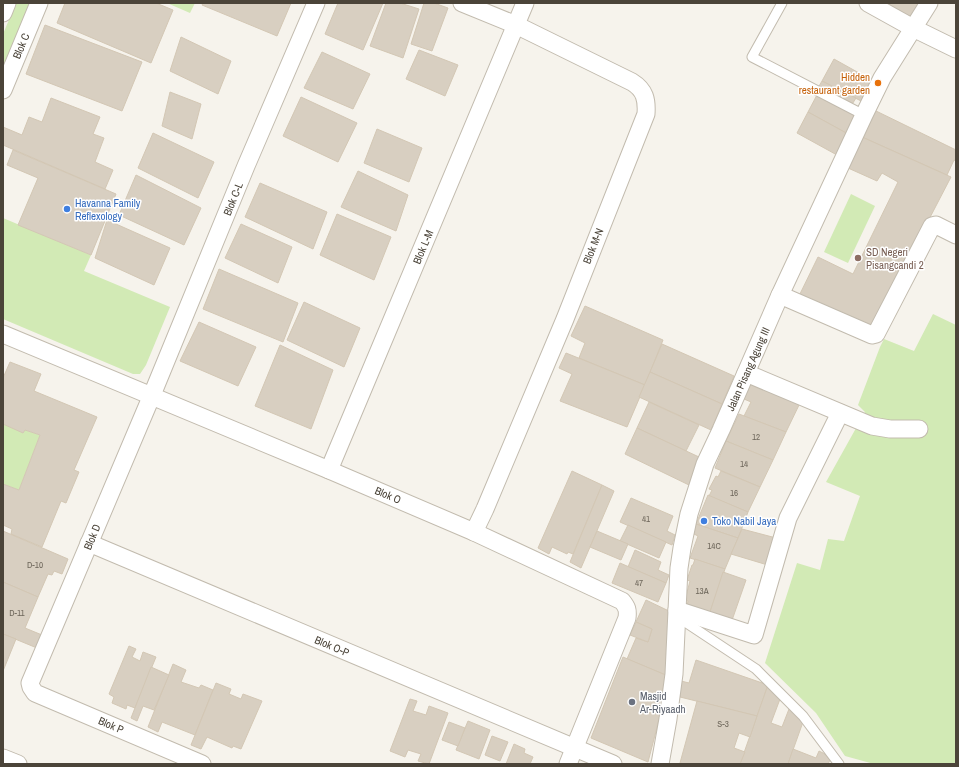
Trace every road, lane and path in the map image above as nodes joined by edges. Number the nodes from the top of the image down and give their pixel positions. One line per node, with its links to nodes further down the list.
1 (7, 3): 9 (street)
2 (39, 3): 13 (street, Blok C)
3 (316, 3): 19 (street, Blok C-L)
4 (462, 3): 10 (street, Blok M-N)
5 (525, 3): 10 (street, Blok L-M)
6 (782, 3): 14 (lane)
7 (868, 3): 11 (street)
8 (929, 3): 11 (street, Jalan Pisang Agung III)
9 (3, 13)
10 (516, 25): 22 (street, Blok L-M); 23 (street, Blok M-N)
11 (913, 28): 12 (street); 14 (street, Jalan Pisang Agung III)
12 (956, 49)
13 (3, 90)
14 (864, 115): 16 (street, Jalan Pisang Agung III)
15 (956, 235): 16 (street)
16 (780, 295): 18 (street, Jalan Pisang Agung III)
17 (3, 334): 19 (street, Blok O)
18 (746, 373): 20 (street); 25 (street, Jalan Pisang Agung III)
19 (152, 396): 22 (street, Blok O); 24 (street, Blok D)
20 (840, 413): 21 (street); 25 (street)
21 (918, 429)
22 (330, 470): 23 (street, Blok O)
23 (474, 532): 27 (street, Blok O)
24 (90, 543): 26 (street, Blok D); 27 (street, Blok O-P)
25 (677, 613): 32 (street, Jalan Pisang Agung III); 33 (lane)
26 (31, 679): 30 (street, Blok P)
27 (572, 756): 31 (street, Blok O-P)
28 (3, 758): 29 (street)
29 (18, 764)
30 (202, 764)
31 (613, 764)
32 (660, 764)
33 (839, 764)

